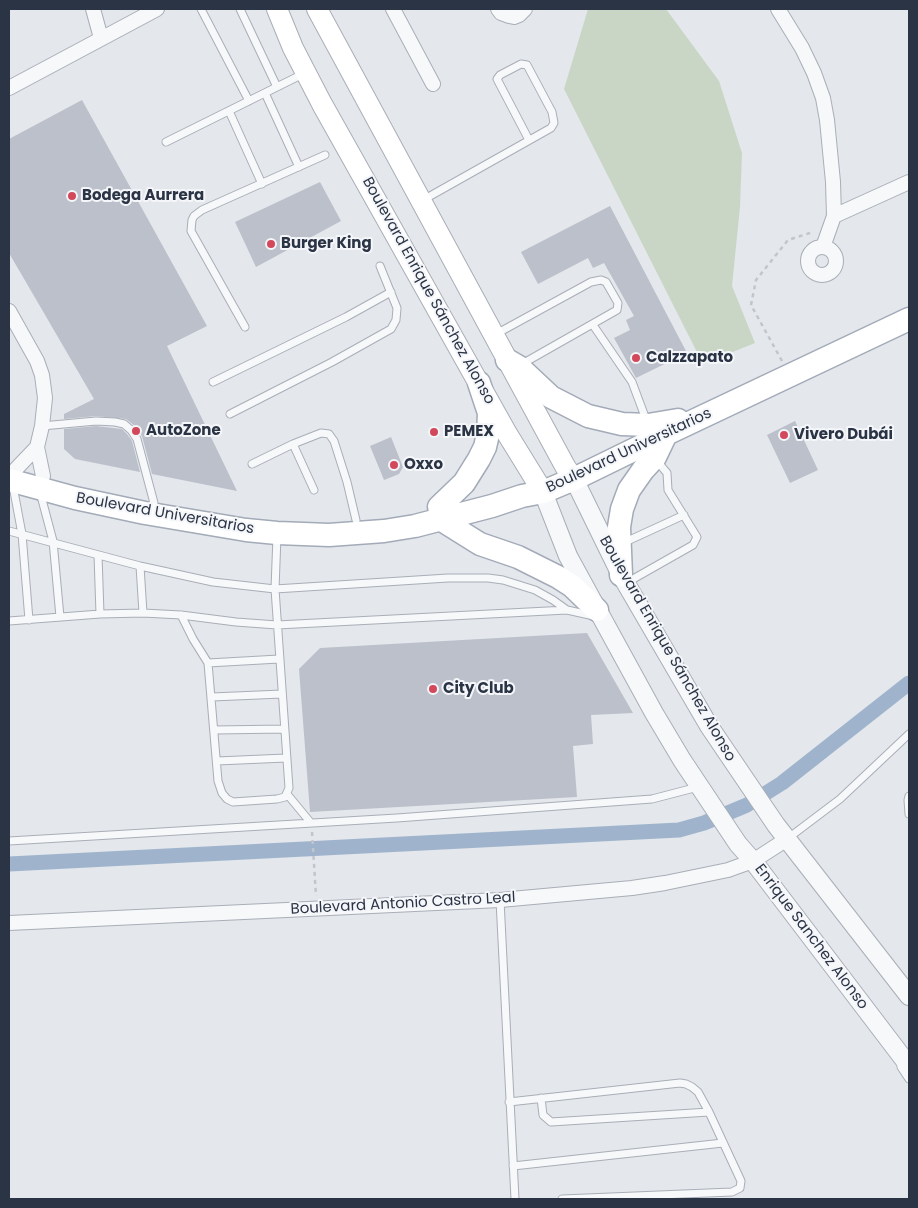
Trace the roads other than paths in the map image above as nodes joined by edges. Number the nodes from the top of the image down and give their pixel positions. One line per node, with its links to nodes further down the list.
1 (93, 9): 11 (street)
2 (157, 9): 11 (street)
3 (201, 9): 17 (lane)
4 (240, 9): 14 (lane)
5 (277, 9): 12 (main road, Boulevard Enrique Sánchez Alonso)
6 (317, 9): 25 (main road, Boulevard Enrique Sánchez Alonso)
7 (393, 9): 13 (street)
8 (498, 9): 9 (street)
9 (525, 9)
10 (778, 9): 26 (street)
11 (101, 38): 15 (street)
12 (306, 73): 14 (lane); 37 (main road, Boulevard Enrique Sánchez Alonso)
13 (432, 84)
14 (278, 87): 16 (lane)
15 (9, 88)
16 (265, 93): 17 (lane); 22 (lane)
17 (249, 100): 18 (lane)
18 (229, 110): 20 (lane); 24 (lane)
19 (529, 140): 19 (lane); 25 (lane)
20 (166, 142)
21 (325, 155): 22 (lane)
22 (299, 167): 24 (lane)
23 (909, 182): 26 (street)
24 (262, 184): 33 (lane)
25 (421, 201): 34 (main road, Boulevard Enrique Sánchez Alonso)
26 (833, 222): 27 (street)
27 (823, 247)
28 (380, 266): 29 (lane)
29 (391, 292): 36 (lane); 38 (lane)
30 (9, 311): 40 (street)
31 (909, 318): 39 (main road, Boulevard Universitarios); 41 (main road, Boulevard Universitarios)
32 (593, 325): 34 (lane); 35 (lane); 41 (lane)
33 (245, 327)
34 (494, 335): 35 (main road, Boulevard Enrique Sánchez Alonso)
35 (513, 363): 41 (main road); 47 (main road, Boulevard Enrique Sánchez Alonso)
36 (213, 382)
37 (479, 382): 49 (main road, Boulevard Enrique Sánchez Alonso); 52 (main road)
38 (230, 414)
39 (684, 419): 41 (main road); 47 (main road, Boulevard Universitarios)
40 (42, 426): 43 (street); 51 (lane)
41 (657, 430): 44 (main road); 47 (main road, Boulevard Universitarios)
42 (293, 444): 45 (lane); 50 (lane); 54 (lane)
43 (37, 446): 46 (street); 48 (street)
44 (654, 457): 53 (lane); 59 (main road)
45 (252, 464)
46 (11, 474): 48 (main road, Boulevard Universitarios); 57 (lane)
47 (570, 474): 49 (main road, Boulevard Universitarios); 59 (street, Boulevard Enrique Sánchez Alonso)
48 (41, 482): 51 (main road, Boulevard Universitarios); 56 (main road, Boulevard Universitarios); 58 (lane)
49 (538, 486): 52 (main road, Boulevard Universitarios); 67 (street, Boulevard Enrique Sánchez Alonso)
50 (314, 490)
51 (154, 503): 54 (main road, Boulevard Universitarios)
52 (440, 513): 54 (main road, Boulevard Universitarios); 56 (main road, Boulevard Universitarios); 67 (main road)
53 (684, 515): 59 (lane); 62 (lane)
54 (356, 520)
55 (9, 531): 57 (lane)
56 (277, 533): 63 (lane)
57 (22, 534): 58 (lane); 70 (lane)
58 (52, 542): 60 (lane); 69 (lane)
59 (613, 548): 62 (main road)
60 (98, 555): 61 (lane); 66 (lane)
61 (140, 566): 63 (lane); 65 (lane)
62 (623, 579): 88 (street, Boulevard Enrique Sánchez Alonso)
63 (275, 589): 64 (lane); 72 (lane)
64 (567, 610): 67 (lane); 72 (lane)
65 (143, 613): 66 (lane); 68 (lane)
66 (100, 614): 69 (lane)
67 (599, 614): 82 (street, Boulevard Enrique Sánchez Alonso)
68 (181, 615): 72 (lane); 74 (lane)
69 (60, 617): 70 (lane)
70 (29, 620): 71 (lane)
71 (9, 621)
72 (277, 624): 73 (lane)
73 (279, 659): 74 (lane); 75 (lane)
74 (208, 663): 76 (lane)
75 (282, 694): 76 (lane); 77 (lane)
76 (212, 697): 78 (lane)
77 (284, 729): 78 (lane); 80 (lane)
78 (215, 730): 81 (lane)
79 (909, 734): 88 (lane)
80 (286, 758): 81 (lane); 83 (lane)
81 (217, 761): 83 (lane)
82 (701, 787): 85 (street, Boulevard Enrique Sánchez Alonso); 87 (lane)
83 (287, 794): 87 (lane)
84 (909, 796): 86 (lane)
85 (714, 807): 90 (street, Enrique Sanchez Alonso)
86 (909, 814)
87 (312, 823): 89 (lane)
88 (787, 840): 90 (street, Boulevard Antonio Castro Leal); 94 (street)
89 (9, 841)
90 (753, 861): 91 (street, Boulevard Antonio Castro Leal); 93 (street, Enrique Sanchez Alonso)
91 (500, 900): 92 (street, Boulevard Antonio Castro Leal); 98 (lane)
92 (9, 923)
93 (847, 985): 95 (street, Enrique Sanchez Alonso); 96 (lane)
94 (909, 996)
95 (909, 1066)
96 (909, 1079)
97 (541, 1098): 98 (lane); 99 (lane); 99 (lane)
98 (509, 1102): 101 (lane)
99 (709, 1112): 100 (lane)
100 (723, 1144): 101 (lane); 103 (lane)
101 (513, 1166): 102 (lane)
102 (515, 1199)
103 (562, 1199)

